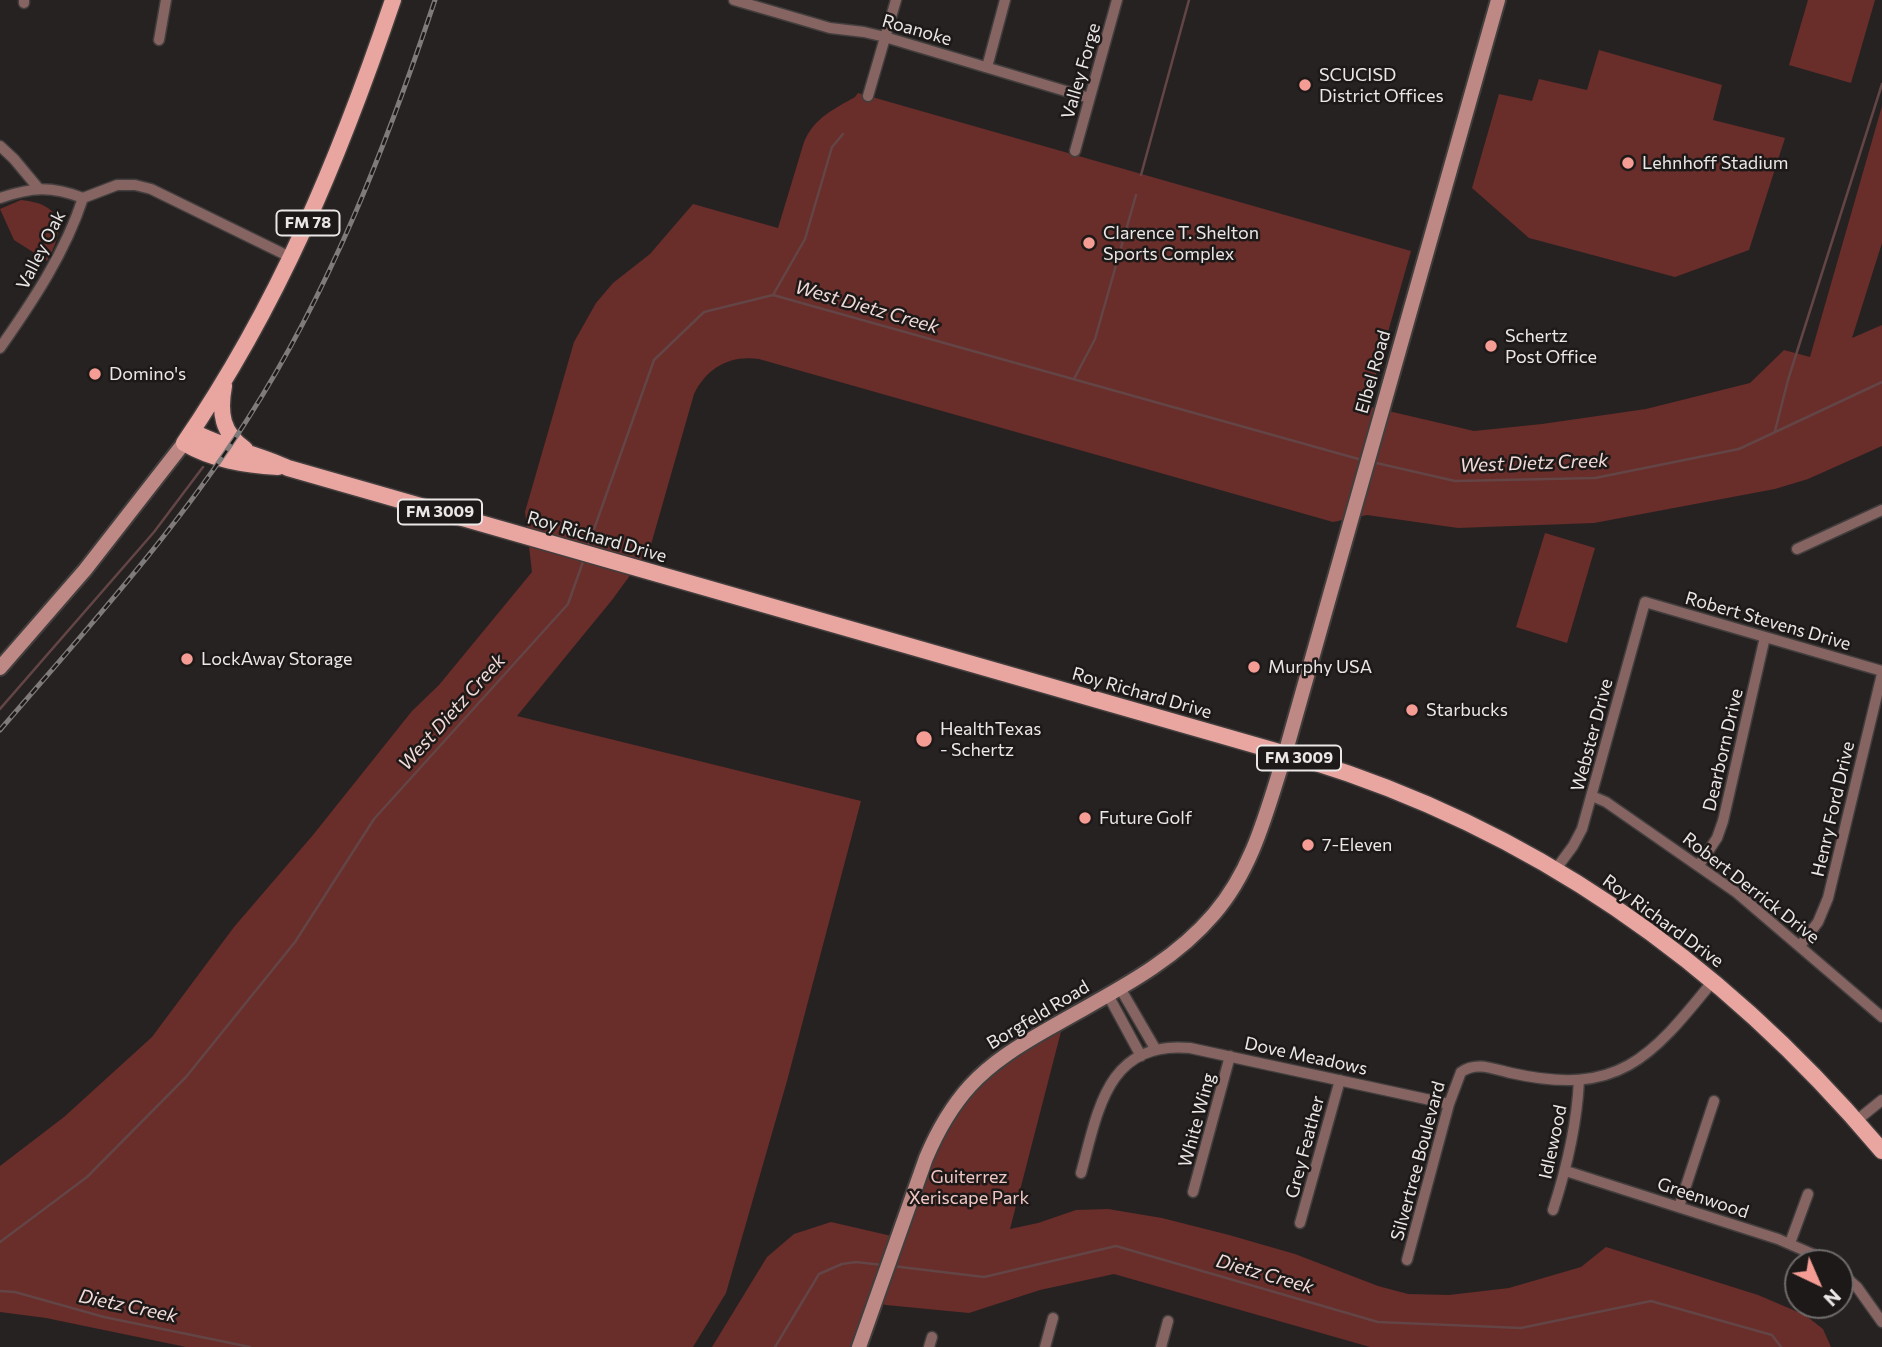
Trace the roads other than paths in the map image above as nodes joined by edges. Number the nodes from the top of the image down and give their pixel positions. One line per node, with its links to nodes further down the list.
1 (166, 0): 11 (street)
2 (393, 0): 20 (main road, FM 78)
3 (734, 0): 9 (street, Roanoke)
4 (782, 0): 9 (street)
5 (896, 0): 10 (street)
6 (1005, 0): 12 (street)
7 (1117, 0): 14 (street, Valley Forge)
8 (1498, 0): 32 (street, Elbel Road)
9 (779, 13): 10 (street, Roanoke)
10 (885, 37): 12 (street, Roanoke); 13 (street)
11 (159, 40)
12 (987, 66): 14 (street, Roanoke)
13 (868, 96)
14 (1089, 98): 16 (street, Valley Forge)
15 (0, 146): 17 (street)
16 (1075, 151)
17 (39, 189): 18 (street); 19 (street)
18 (0, 198)
19 (83, 198): 20 (street); 21 (street, Valley Oak)
20 (292, 258): 22 (main road, FM 78)
21 (0, 348)
22 (225, 378): 23 (main road, FM 78); 24 (main road)
23 (188, 437): 24 (main road, Roy Richard Drive / FM 3009); 25 (main road, Roy Richard Drive / FM 3009); 30 (street, FM 78)
24 (247, 451): 25 (main road, Roy Richard Drive / FM 3009)
25 (288, 468): 32 (main road, Roy Richard Drive / FM 3009)
26 (1882, 510): 27 (street)
27 (1797, 549)
28 (1645, 602): 29 (street, Robert Stevens Drive); 33 (street, Webster Drive)
29 (1765, 637): 31 (street, Robert Stevens Drive); 34 (street, Dearborn Drive)
30 (0, 668)
31 (1882, 672): 36 (street, Henry Ford Drive)
32 (1285, 754): 35 (main road, Roy Richard Drive / FM 3009); 38 (street, Borgfeld Road)
33 (1592, 796): 34 (street, Robert Derrick Drive); 35 (street, Webster Drive)
34 (1699, 865): 36 (street, Robert Derrick Drive)
35 (1556, 869): 37 (main road, Roy Richard Drive / FM 3009)
36 (1800, 946): 39 (street, Robert Derrick Drive)
37 (1713, 981): 43 (street, Silvertree Boulevard); 47 (main road, Roy Richard Drive / FM 3009)
38 (1114, 992): 40 (street); 40 (street); 63 (street, Borgfeld Road)
39 (1882, 1017)
40 (1148, 1053): 41 (street, Dove Meadows); 50 (street)
41 (1230, 1056): 42 (street, Dove Meadows); 51 (street, White Wing)
42 (1340, 1080): 46 (street, Dove Meadows); 55 (street, Grey Feather)
43 (1579, 1080): 46 (street, Silvertree Boulevard); 49 (street, Idlewood)
44 (1882, 1100): 47 (street)
45 (1714, 1101): 53 (street)
46 (1449, 1104): 58 (street, Silvertree Boulevard)
47 (1856, 1121): 48 (main road, Roy Richard Drive / FM 3009)
48 (1882, 1151)
49 (1566, 1171): 53 (street, Greenwood); 54 (street, Idlewood)
50 (1081, 1173)
51 (1193, 1192)
52 (1808, 1194): 56 (street)
53 (1679, 1207): 56 (street, Greenwood)
54 (1553, 1210)
55 (1300, 1223)
56 (1790, 1243): 57 (street, Greenwood)
57 (1801, 1249)
58 (1407, 1260)
59 (1854, 1284): 62 (street)
60 (1053, 1318): 64 (street)
61 (1168, 1321): 65 (street)
62 (1882, 1322)
63 (859, 1347)
64 (1045, 1347)
65 (1161, 1347)

